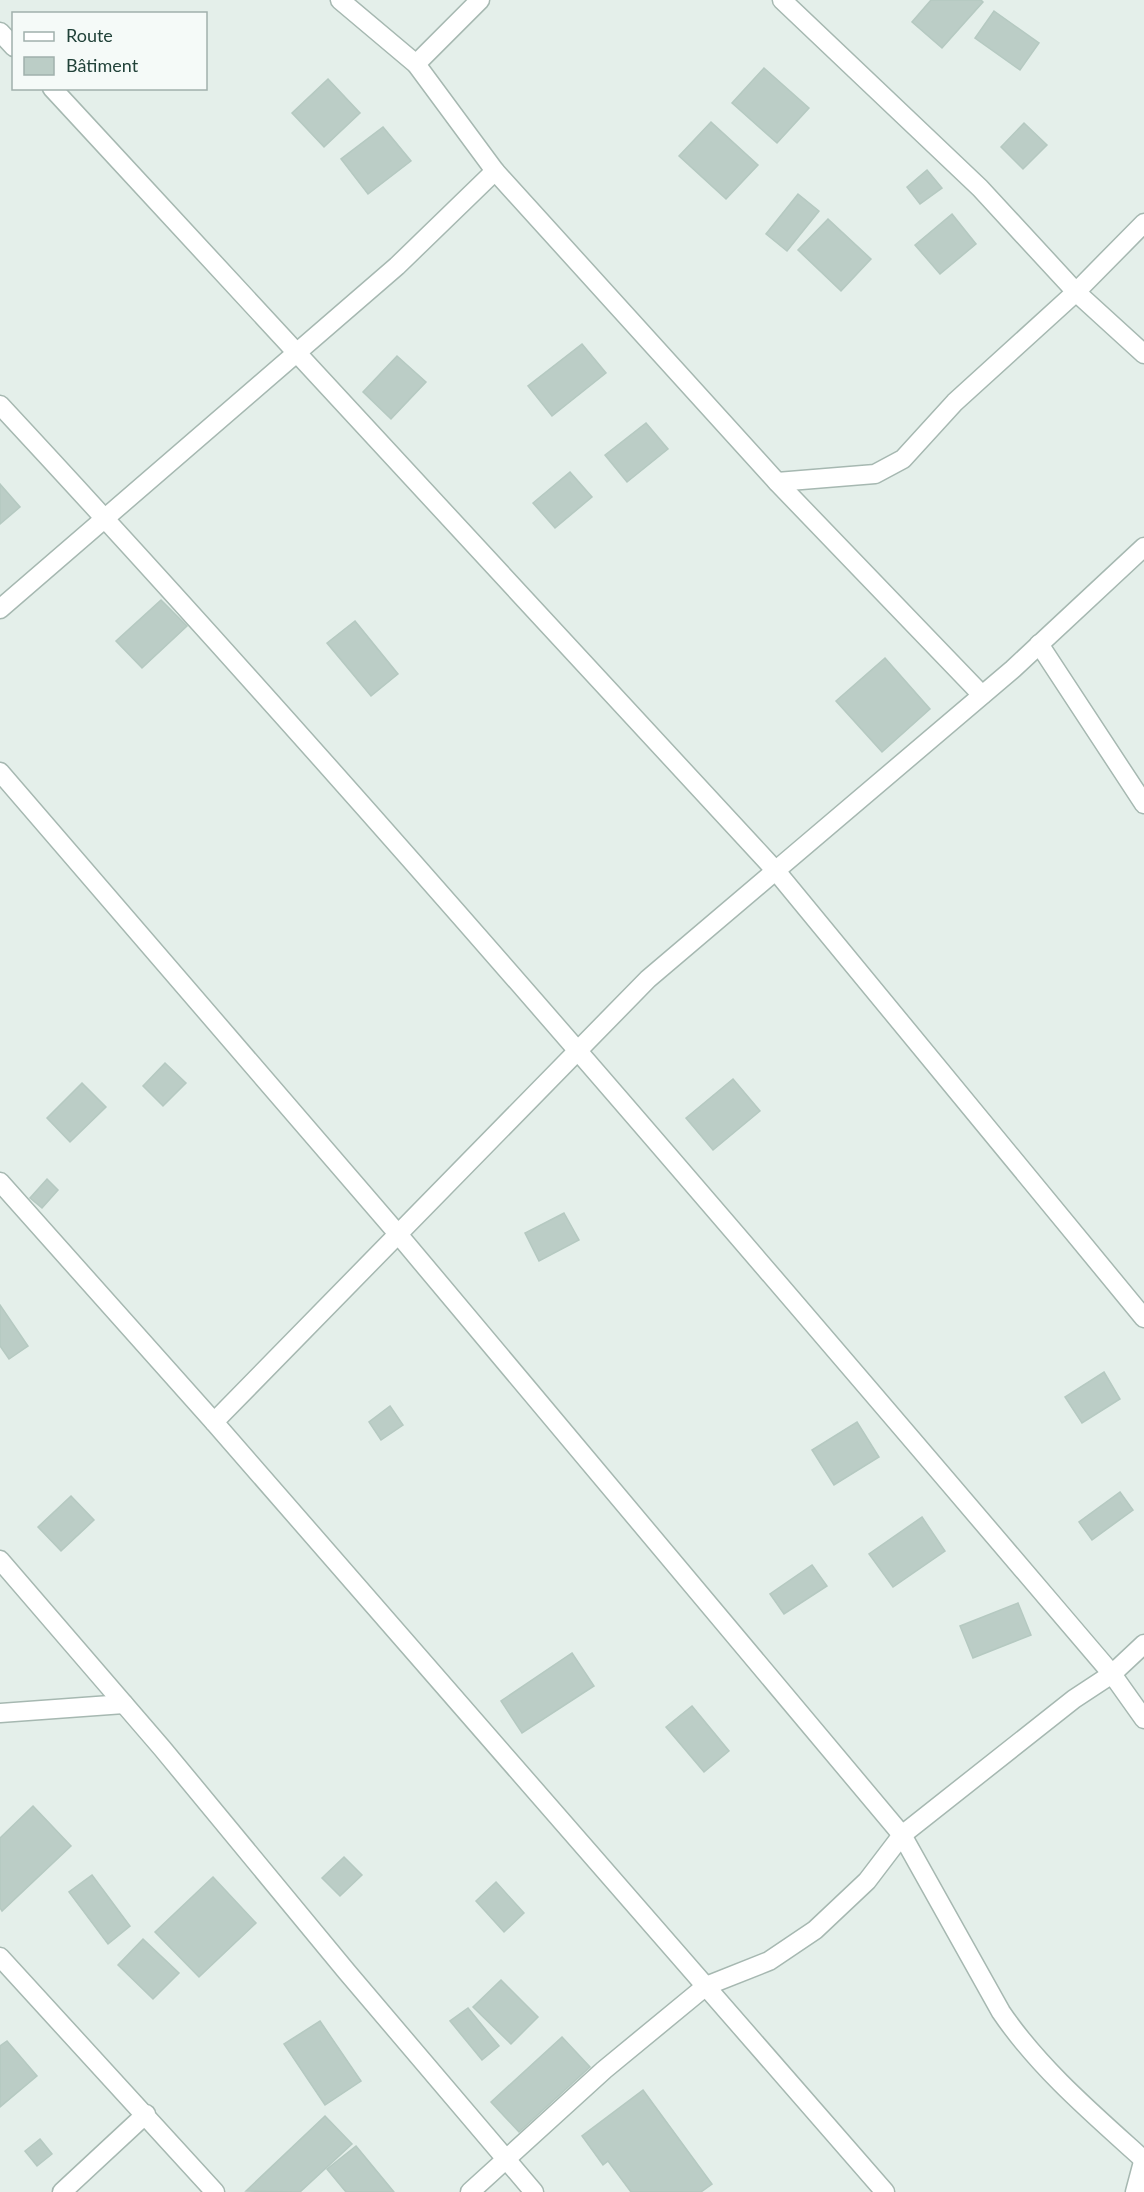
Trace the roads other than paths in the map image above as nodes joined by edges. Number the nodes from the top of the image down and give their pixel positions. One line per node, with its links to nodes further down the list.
1 (340, 0): 6 (street)
2 (480, 0): 6 (street)
3 (782, 0): 10 (street)
4 (0, 32): 5 (street)
5 (12, 45)
6 (416, 64): 8 (street)
7 (54, 90): 11 (street)
8 (495, 171): 11 (street); 14 (street)
9 (1144, 223): 10 (street)
10 (1076, 292): 12 (street); 14 (street)
11 (295, 354): 15 (street); 22 (street)
12 (1144, 354)
13 (0, 405): 15 (street)
14 (777, 482): 19 (street)
15 (105, 518): 17 (street); 23 (street)
16 (1144, 547): 18 (street)
17 (0, 609)
18 (1039, 645): 19 (street); 21 (street)
19 (982, 695): 22 (street)
20 (0, 772): 25 (street)
21 (1144, 804)
22 (776, 871): 23 (street); 26 (street)
23 (579, 1049): 25 (street); 30 (street)
24 (0, 1182): 27 (street)
25 (398, 1234): 27 (street); 34 (street)
26 (1144, 1318)
27 (214, 1422): 36 (street)
28 (0, 1560): 31 (street)
29 (1144, 1644): 30 (street)
30 (1112, 1674): 33 (street); 34 (street)
31 (124, 1704): 32 (street); 38 (street)
32 (0, 1713)
33 (1144, 1719)
34 (902, 1835): 36 (street); 39 (street)
35 (0, 1957): 37 (street)
36 (706, 1986): 38 (street); 44 (street)
37 (146, 2114): 40 (street); 41 (street)
38 (506, 2159): 42 (street); 43 (street)
39 (1144, 2159): 45 (street)
40 (62, 2192)
41 (215, 2192)
42 (470, 2192)
43 (534, 2192)
44 (885, 2192)
45 (1135, 2192)

